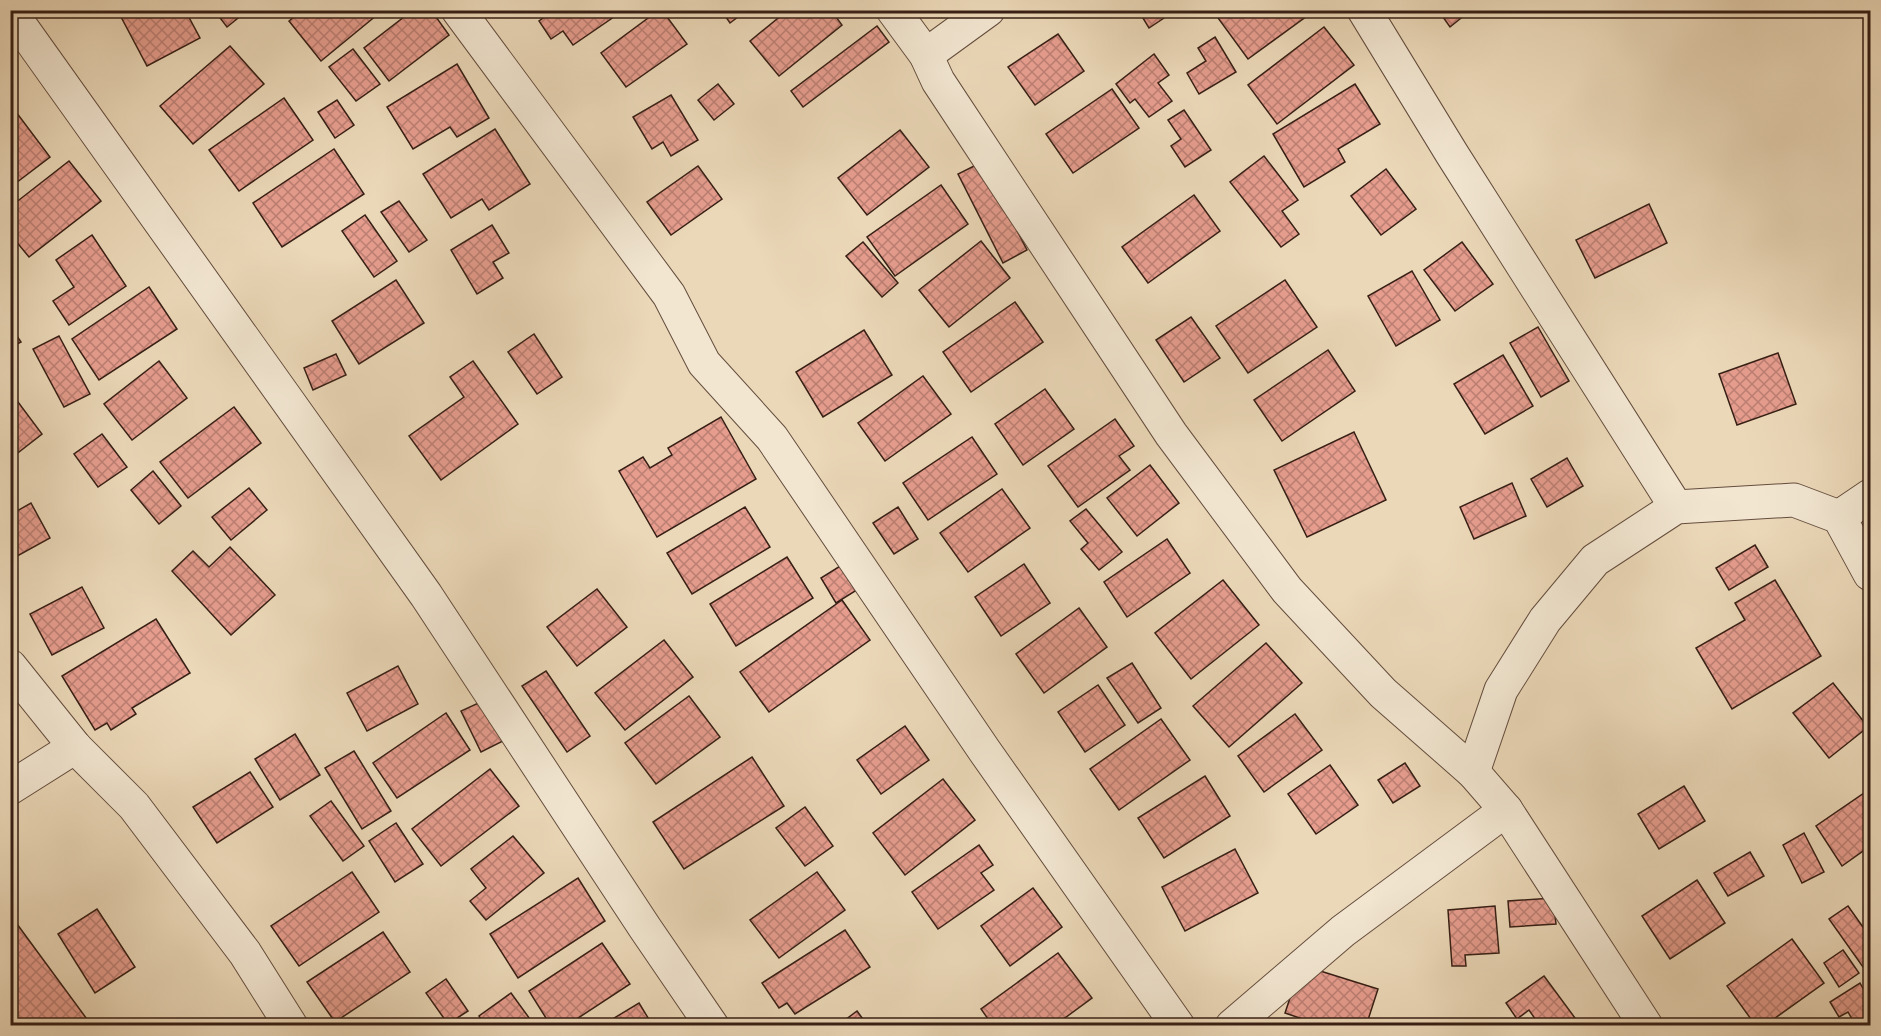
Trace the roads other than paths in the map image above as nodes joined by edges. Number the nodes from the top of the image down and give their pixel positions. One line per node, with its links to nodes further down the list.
1 (458, 10): 16 (street)
2 (893, 10): 6 (street)
3 (988, 10): 6 (street)
4 (1364, 10): 8 (street)
5 (10, 11): 18 (street)
6 (926, 55): 13 (street)
7 (1870, 496): 9 (street)
8 (1676, 507): 9 (street); 13 (street)
9 (1839, 517): 10 (street)
10 (1870, 574)
11 (10, 666): 12 (street)
12 (75, 747): 14 (street); 17 (street)
13 (1473, 772): 15 (street)
14 (10, 788)
15 (1506, 810): 19 (street); 20 (street)
16 (1163, 1020)
17 (291, 1026)
18 (712, 1026)
19 (1232, 1026)
20 (1646, 1026)

